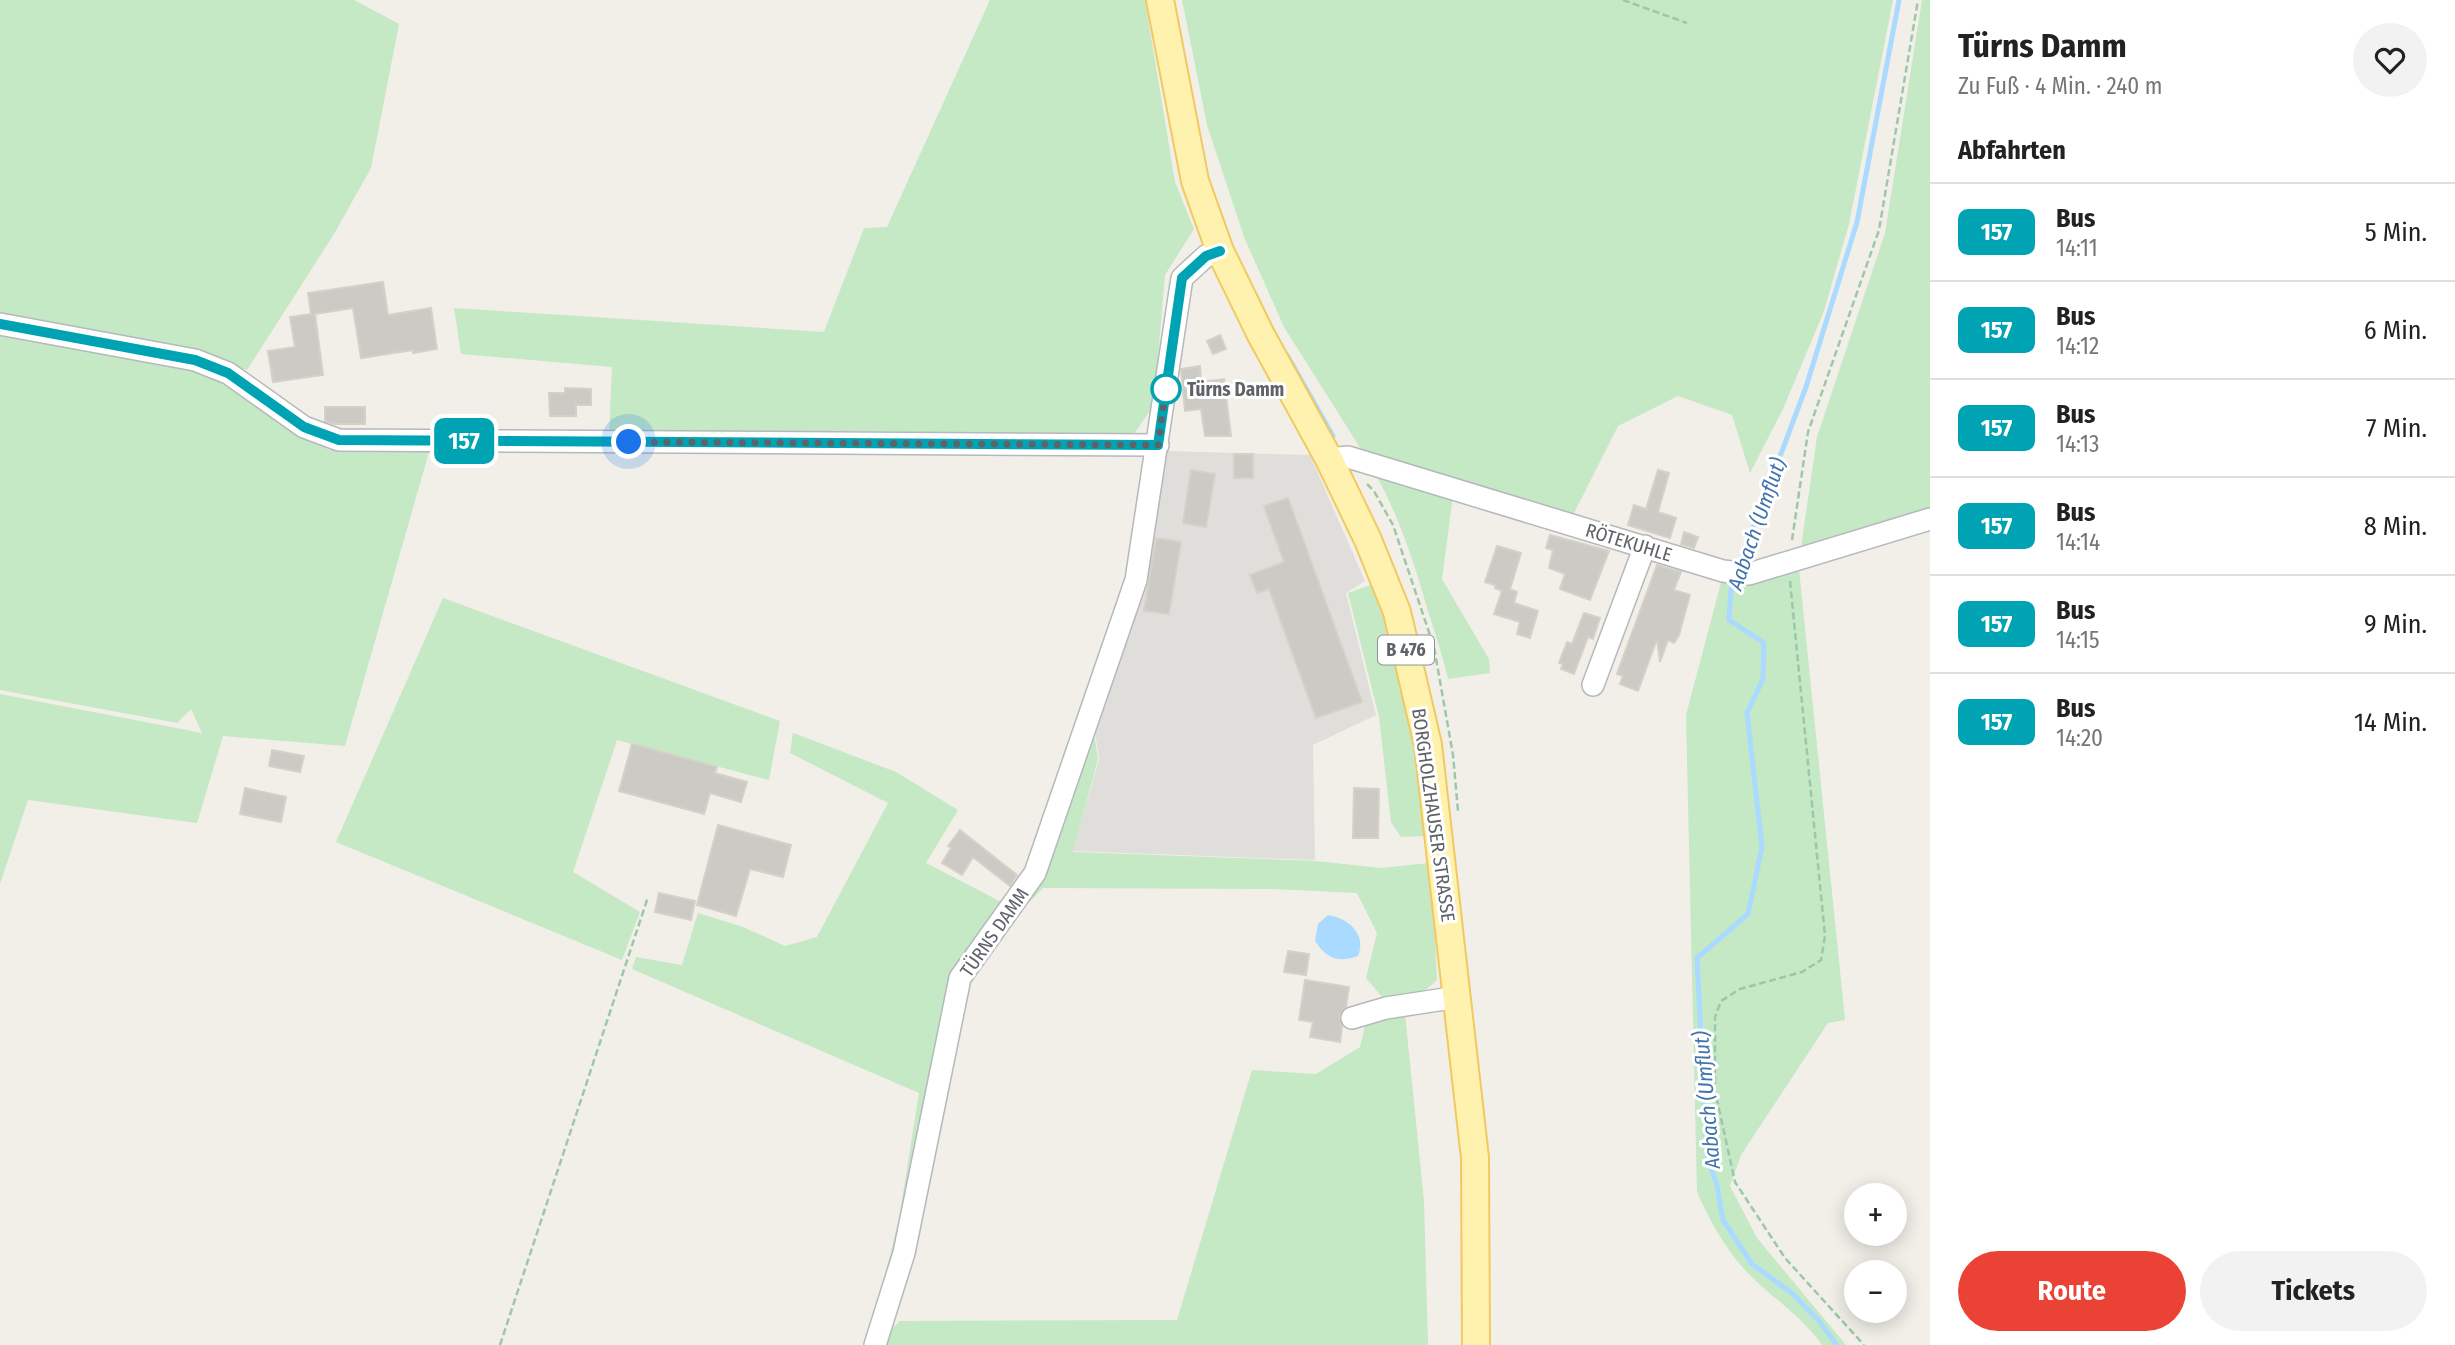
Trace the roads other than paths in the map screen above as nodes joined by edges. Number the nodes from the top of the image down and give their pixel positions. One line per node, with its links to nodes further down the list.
1 (1160, 0): 2 (main road, BORGHOLZHAUSER STRASSE / B 476)
2 (1220, 251): 4 (street, TÜRNS DAMM); 5 (main road, BORGHOLZHAUSER STRASSE / B 476)
3 (0, 324): 4 (street)
4 (1158, 445): 11 (street, TÜRNS DAMM)
5 (1339, 458): 7 (street, RÖTEKUHLE); 9 (main road, BORGHOLZHAUSER STRASSE / B 476)
6 (1930, 519): 7 (street, RÖTEKUHLE)
7 (1645, 546): 8 (street)
8 (1593, 685)
9 (1458, 997): 10 (street); 12 (main road, BORGHOLZHAUSER STRASSE / B 476)
10 (1352, 1018)
11 (875, 1345)
12 (1476, 1345)

